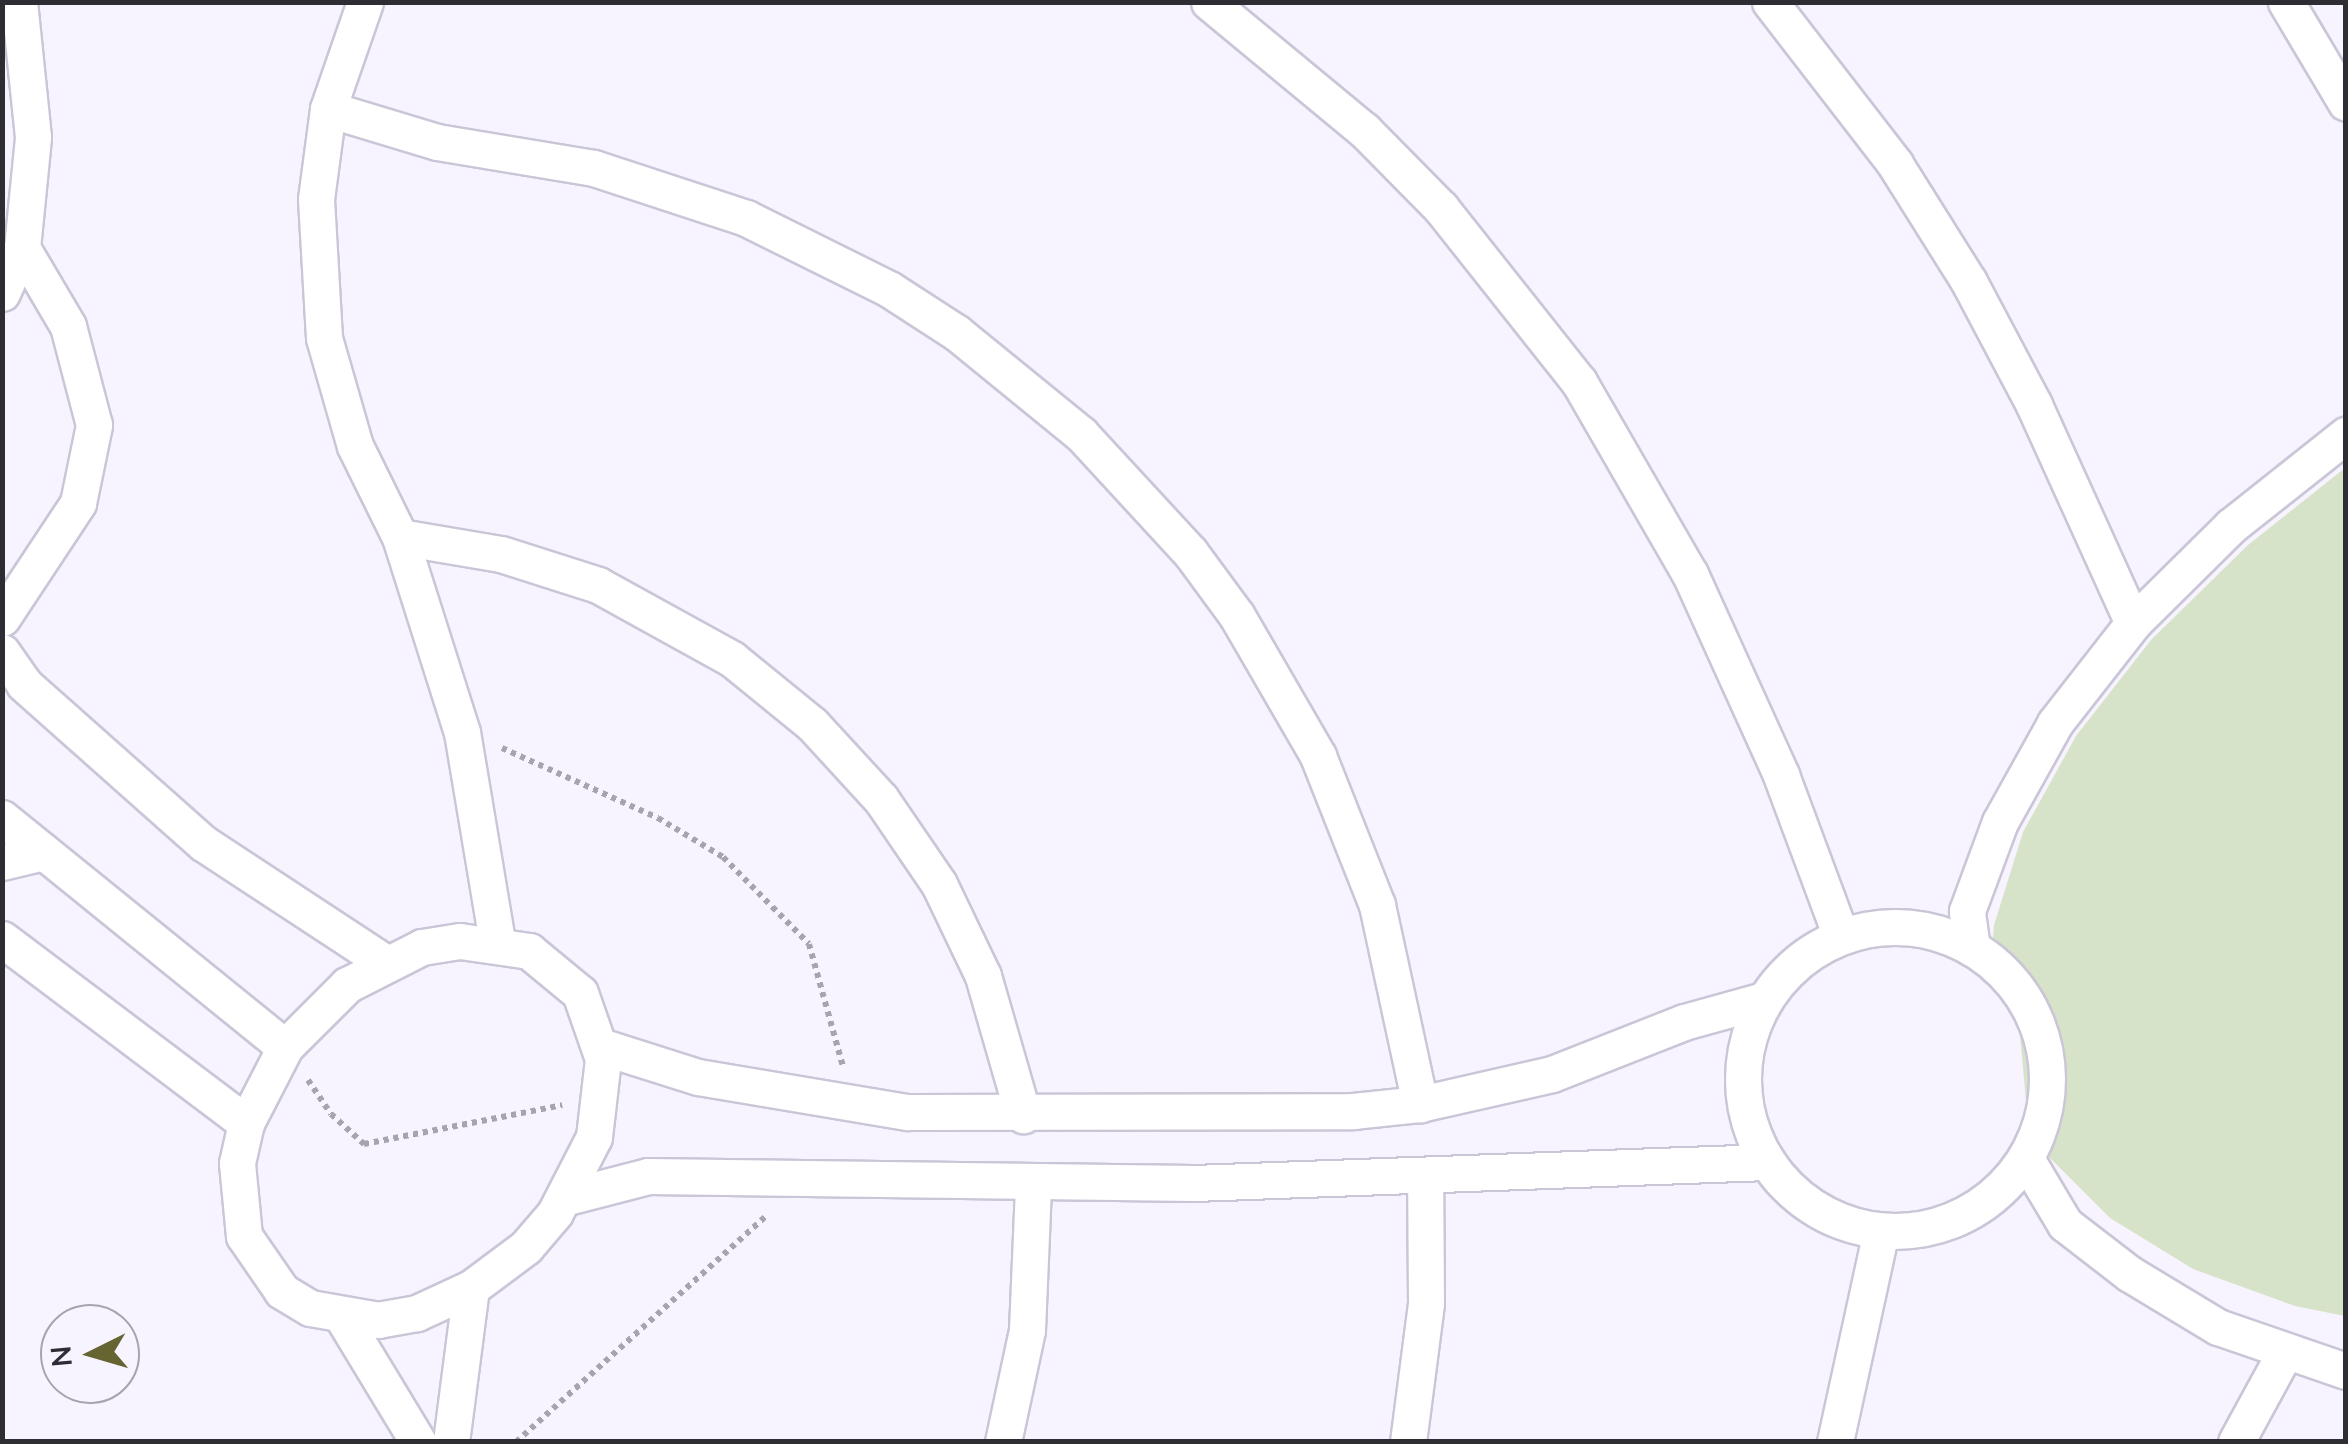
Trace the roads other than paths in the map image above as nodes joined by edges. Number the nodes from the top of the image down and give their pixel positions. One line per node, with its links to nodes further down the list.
1 (18, 2): 8 (street)
2 (365, 2): 7 (street)
3 (1209, 2): 18 (street)
4 (1770, 2): 13 (street)
5 (2286, 2): 6 (street)
6 (2346, 103)
7 (328, 110): 11 (street); 26 (street)
8 (22, 248): 9 (street); 12 (street)
9 (2, 293)
10 (2346, 435): 13 (street)
11 (400, 537): 20 (street); 27 (street)
12 (2, 618)
13 (2133, 623): 21 (street)
14 (2, 652): 22 (street)
15 (2, 818): 16 (street)
16 (44, 852): 17 (street); 24 (street)
17 (2, 862)
18 (1841, 936): 21 (street); 23 (street)
19 (2, 939): 28 (street)
20 (497, 942): 22 (street); 25 (street)
21 (1972, 948): 30 (street)
22 (384, 962): 24 (street)
23 (1764, 1000): 26 (street); 29 (street)
24 (286, 1046): 28 (street)
25 (600, 1046): 27 (street); 33 (street)
26 (1420, 1104): 27 (street)
27 (1023, 1115)
28 (246, 1123): 36 (street)
29 (1768, 1162): 31 (street); 34 (street)
30 (2028, 1162): 34 (street); 37 (street)
31 (1425, 1174): 32 (street); 42 (street)
32 (1033, 1184): 33 (street); 41 (street)
33 (566, 1197): 35 (street)
34 (1881, 1231): 43 (street)
35 (472, 1288): 36 (street); 40 (street)
36 (343, 1318): 39 (street)
37 (2285, 1352): 38 (street); 44 (street)
38 (2346, 1371)
39 (418, 1442)
40 (451, 1442)
41 (1003, 1442)
42 (1408, 1442)
43 (1835, 1442)
44 (2236, 1442)

